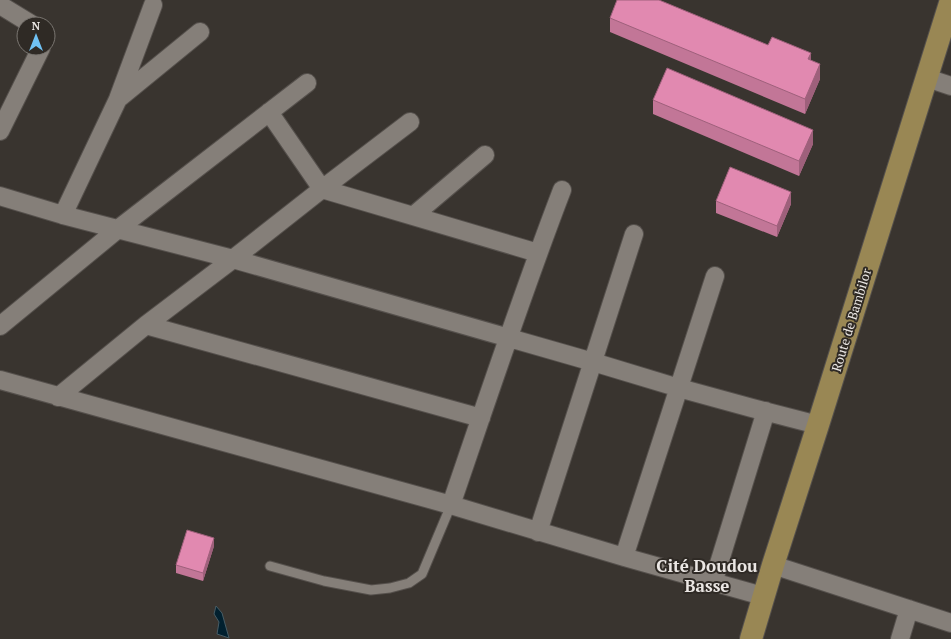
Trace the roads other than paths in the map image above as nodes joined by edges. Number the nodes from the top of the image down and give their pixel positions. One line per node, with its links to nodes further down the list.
1 (951, 0): 7 (main road, Route de Bambilor)
2 (0, 5): 4 (street)
3 (153, 5): 10 (street)
4 (18, 16)
5 (200, 32): 10 (street)
6 (37, 56): 11 (street)
7 (927, 78): 9 (street); 35 (main road, Route de Bambilor)
8 (307, 83): 12 (street)
9 (951, 86)
10 (118, 99): 19 (street)
11 (5, 108): 14 (street)
12 (269, 112): 16 (street); 21 (street)
13 (410, 122): 16 (street)
14 (0, 131)
15 (485, 155): 20 (street)
16 (322, 189): 20 (street); 24 (street)
17 (562, 190): 23 (street)
18 (0, 196): 19 (street)
19 (64, 215): 21 (street)
20 (413, 216): 23 (street)
21 (118, 229): 24 (street); 27 (street)
22 (634, 234): 29 (street)
23 (538, 253): 28 (street)
24 (233, 259): 26 (street); 28 (street)
25 (716, 276): 31 (street)
26 (146, 325): 32 (street); 34 (street)
27 (0, 326)
28 (508, 338): 29 (street); 34 (street)
29 (593, 362): 31 (street); 37 (street)
30 (0, 380): 32 (street)
31 (679, 388): 33 (street); 38 (street)
32 (58, 397): 36 (street)
33 (766, 411): 35 (street); 41 (street)
34 (481, 418): 36 (street)
35 (818, 424): 39 (main road, Route de Bambilor)
36 (451, 505): 37 (street); 40 (lane)
37 (538, 532): 38 (street)
38 (624, 557): 41 (street)
39 (773, 565): 42 (main road, Route de Bambilor); 43 (street)
40 (270, 566)
41 (713, 583): 42 (street)
42 (763, 596): 45 (main road, Route de Bambilor)
43 (909, 609): 44 (street); 46 (street)
44 (951, 623)
45 (751, 639)
46 (900, 639)

